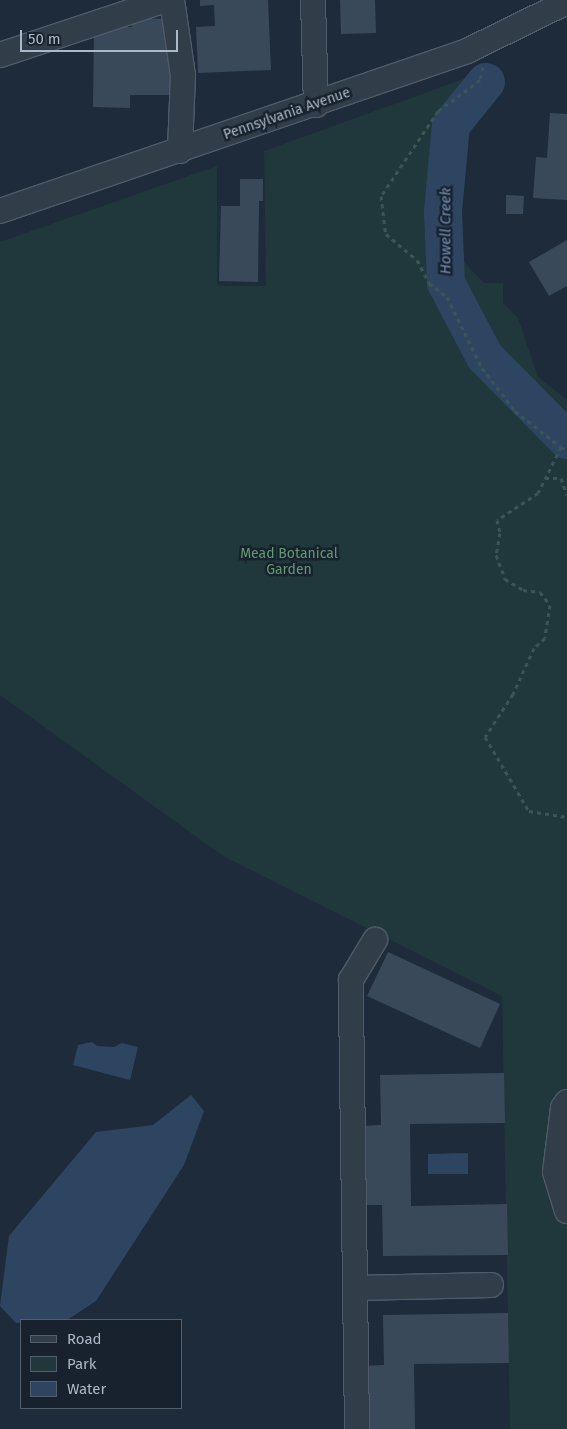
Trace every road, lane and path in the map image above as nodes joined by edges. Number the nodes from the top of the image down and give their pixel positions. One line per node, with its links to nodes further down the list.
1 (164, 0): 5 (street)
2 (172, 0): 8 (street)
3 (313, 0): 7 (street)
4 (567, 2): 7 (street, Pennsylvania Avenue)
5 (0, 54)
6 (484, 62): 10 (path)
7 (316, 105): 8 (street, Pennsylvania Avenue)
8 (180, 151): 9 (street, Pennsylvania Avenue)
9 (0, 211)
10 (561, 447): 11 (path); 12 (path)
11 (567, 450)
12 (546, 478): 13 (path); 14 (path)
13 (567, 494)
14 (567, 817)
15 (375, 940): 19 (street)
16 (566, 1111): 17 (street)
17 (567, 1211)
18 (491, 1285): 19 (street)
19 (356, 1288): 20 (street)
20 (357, 1429)

